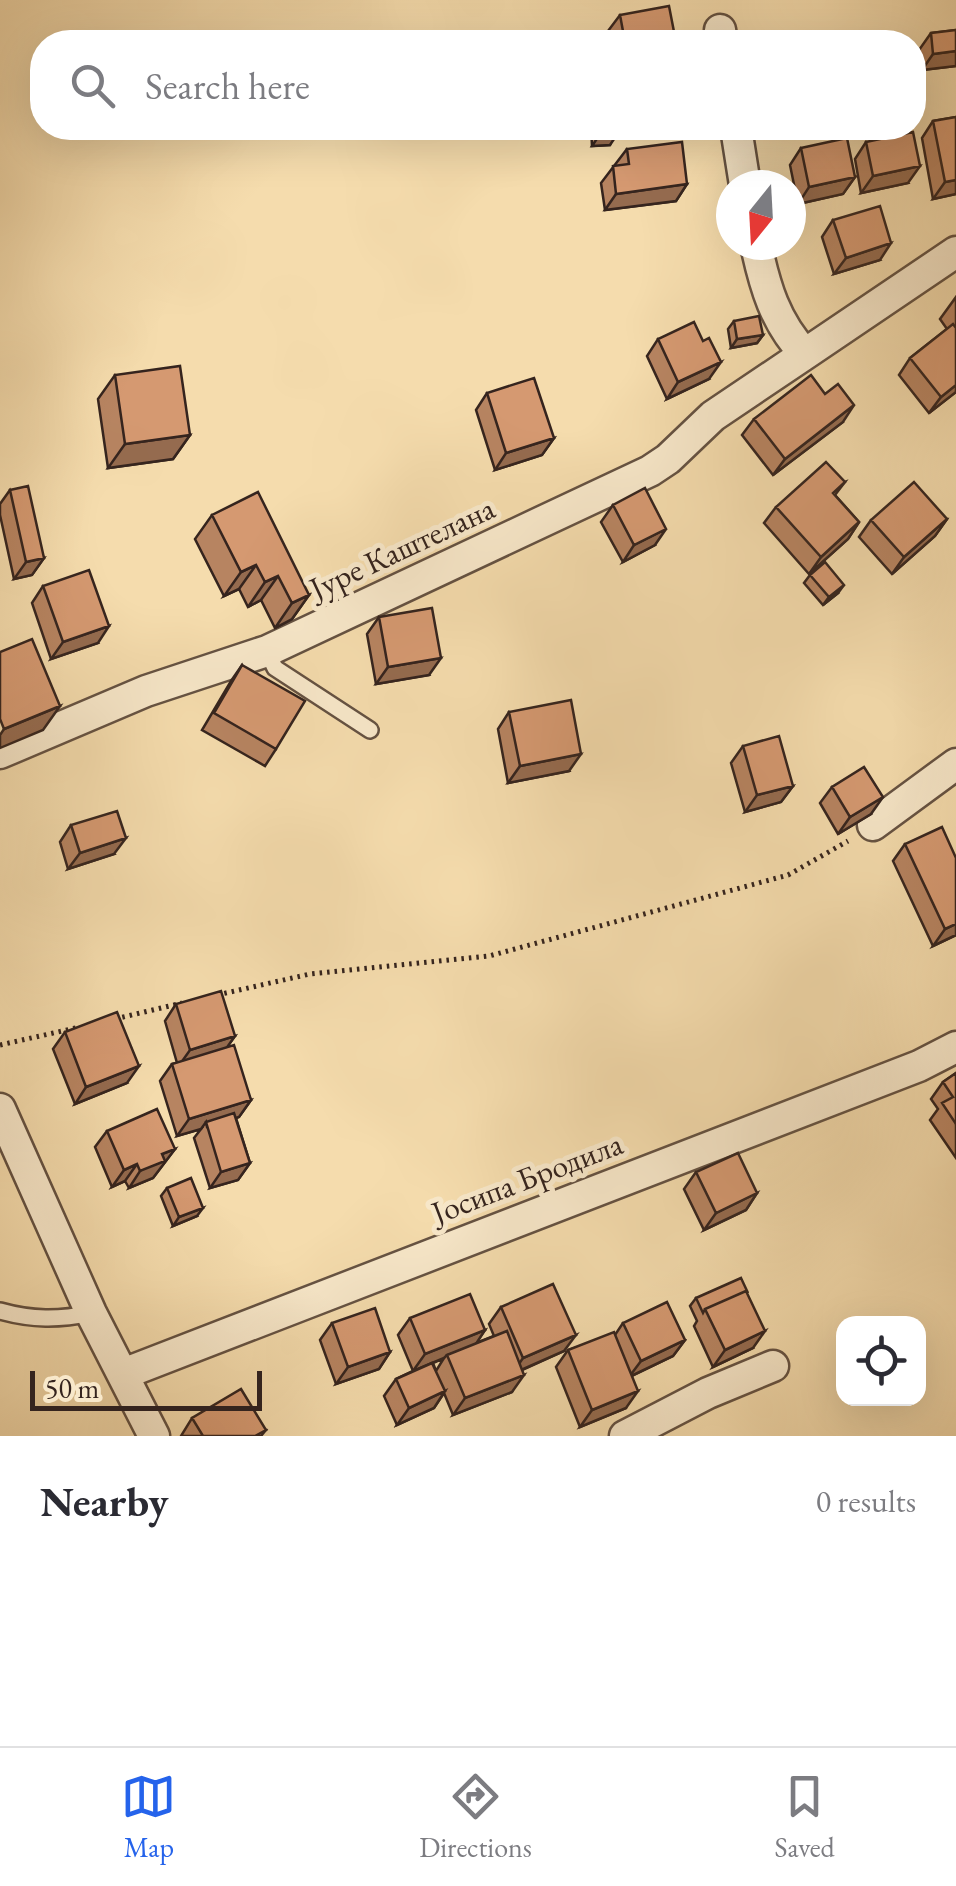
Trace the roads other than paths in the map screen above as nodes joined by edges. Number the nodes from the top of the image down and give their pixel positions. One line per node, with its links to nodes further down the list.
1 (738, 140): 2 (street)
2 (743, 170)
3 (956, 252): 5 (street, Јуре Каштелана)
4 (759, 260): 5 (street)
5 (805, 354): 6 (street, Јуре Каштелана)
6 (267, 651): 7 (lane); 8 (street, Јуре Каштелана)
7 (370, 730)
8 (0, 753)
9 (956, 764): 10 (street)
10 (873, 824)
11 (956, 1047): 16 (street, Јосипа Бродила)
12 (0, 1109): 14 (street)
13 (0, 1310): 14 (lane)
14 (91, 1313): 16 (street)
15 (773, 1366): 18 (street)
16 (123, 1374): 17 (street)
17 (154, 1436)
18 (626, 1436)

